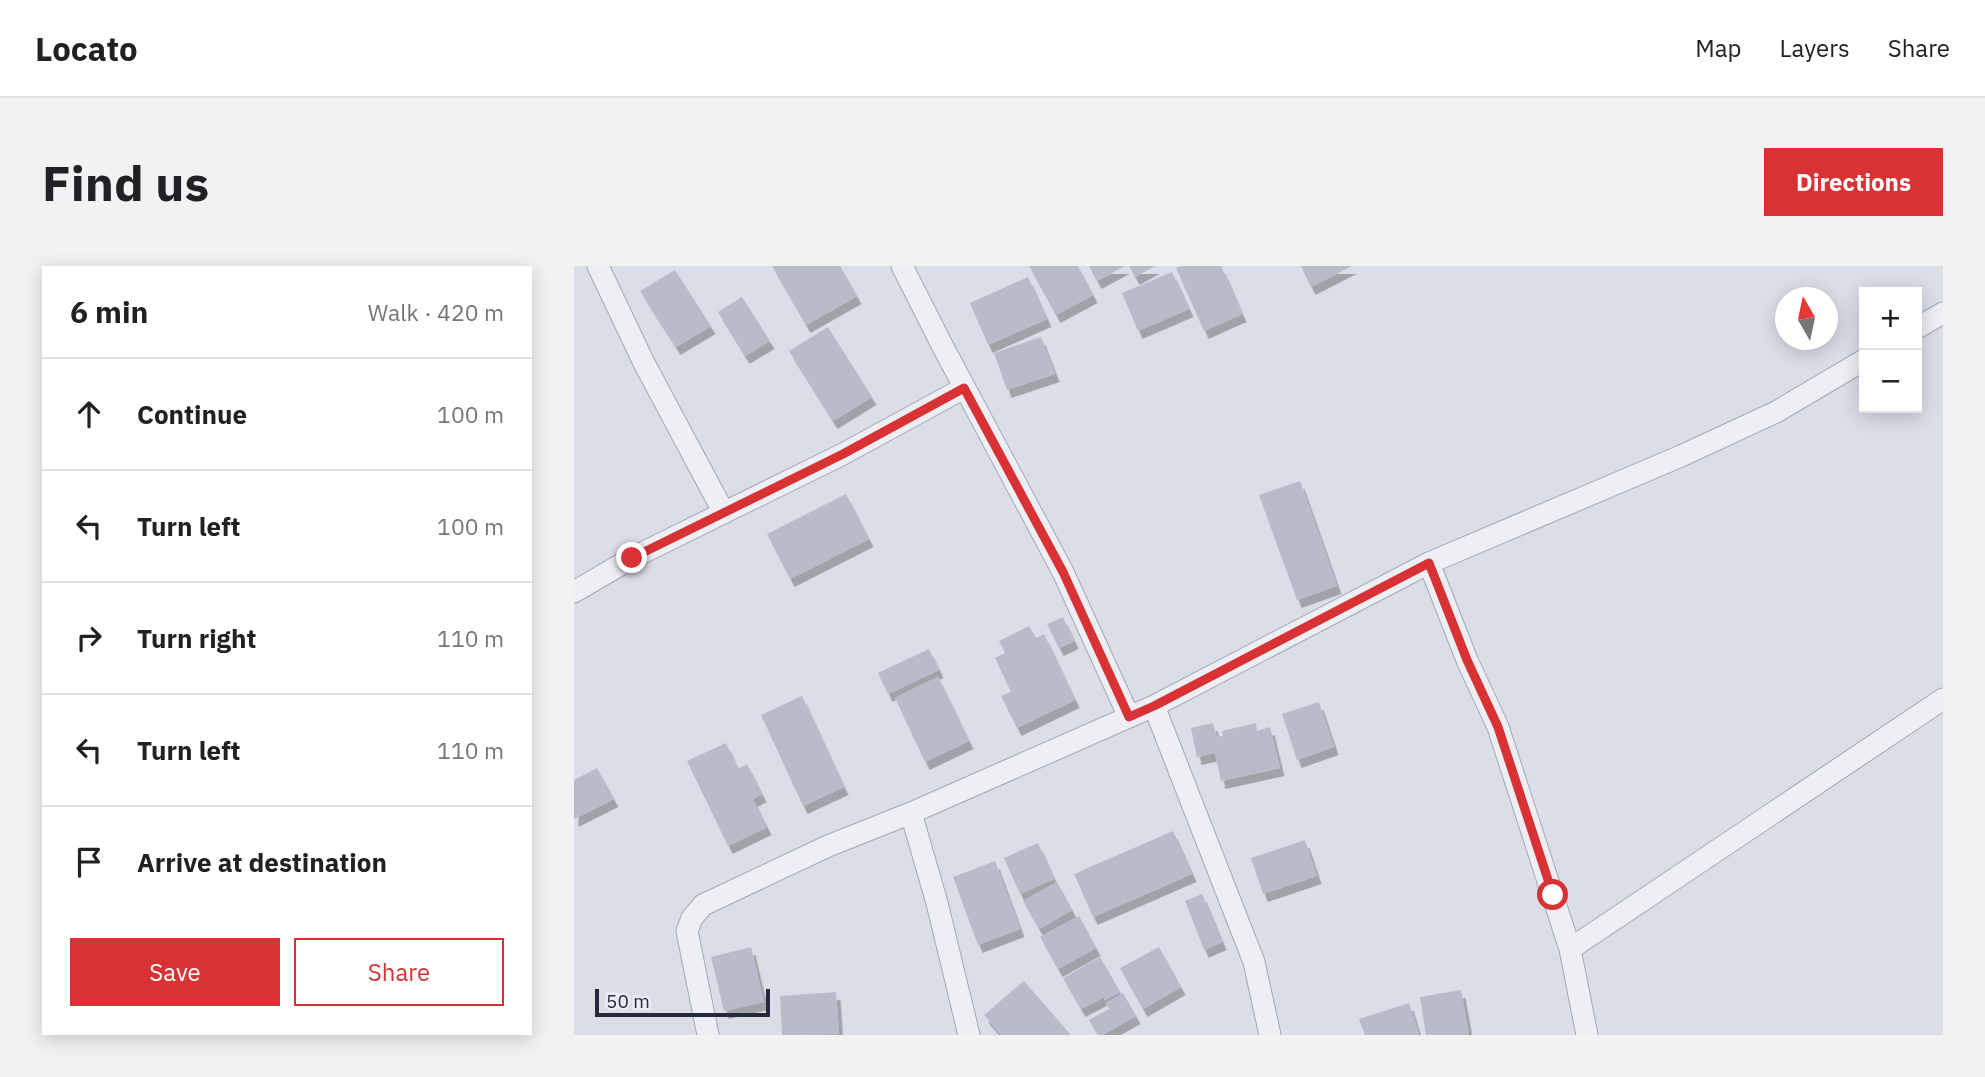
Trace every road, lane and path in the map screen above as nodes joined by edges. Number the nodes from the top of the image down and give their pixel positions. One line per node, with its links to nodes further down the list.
1 (598, 266): 7 (street)
2 (902, 266): 6 (street)
3 (1943, 313): 4 (street)
4 (1922, 325)
5 (1859, 362): 8 (street)
6 (964, 388): 7 (street); 12 (street)
7 (724, 513): 9 (street)
8 (1429, 563): 11 (street); 14 (street)
9 (574, 592)
10 (1943, 699): 14 (street)
11 (1154, 706): 12 (street); 17 (street)
12 (1129, 717): 13 (street)
13 (911, 813): 15 (street); 16 (street)
14 (1570, 949): 18 (street)
15 (708, 1035)
16 (969, 1035)
17 (1270, 1035)
18 (1587, 1035)

